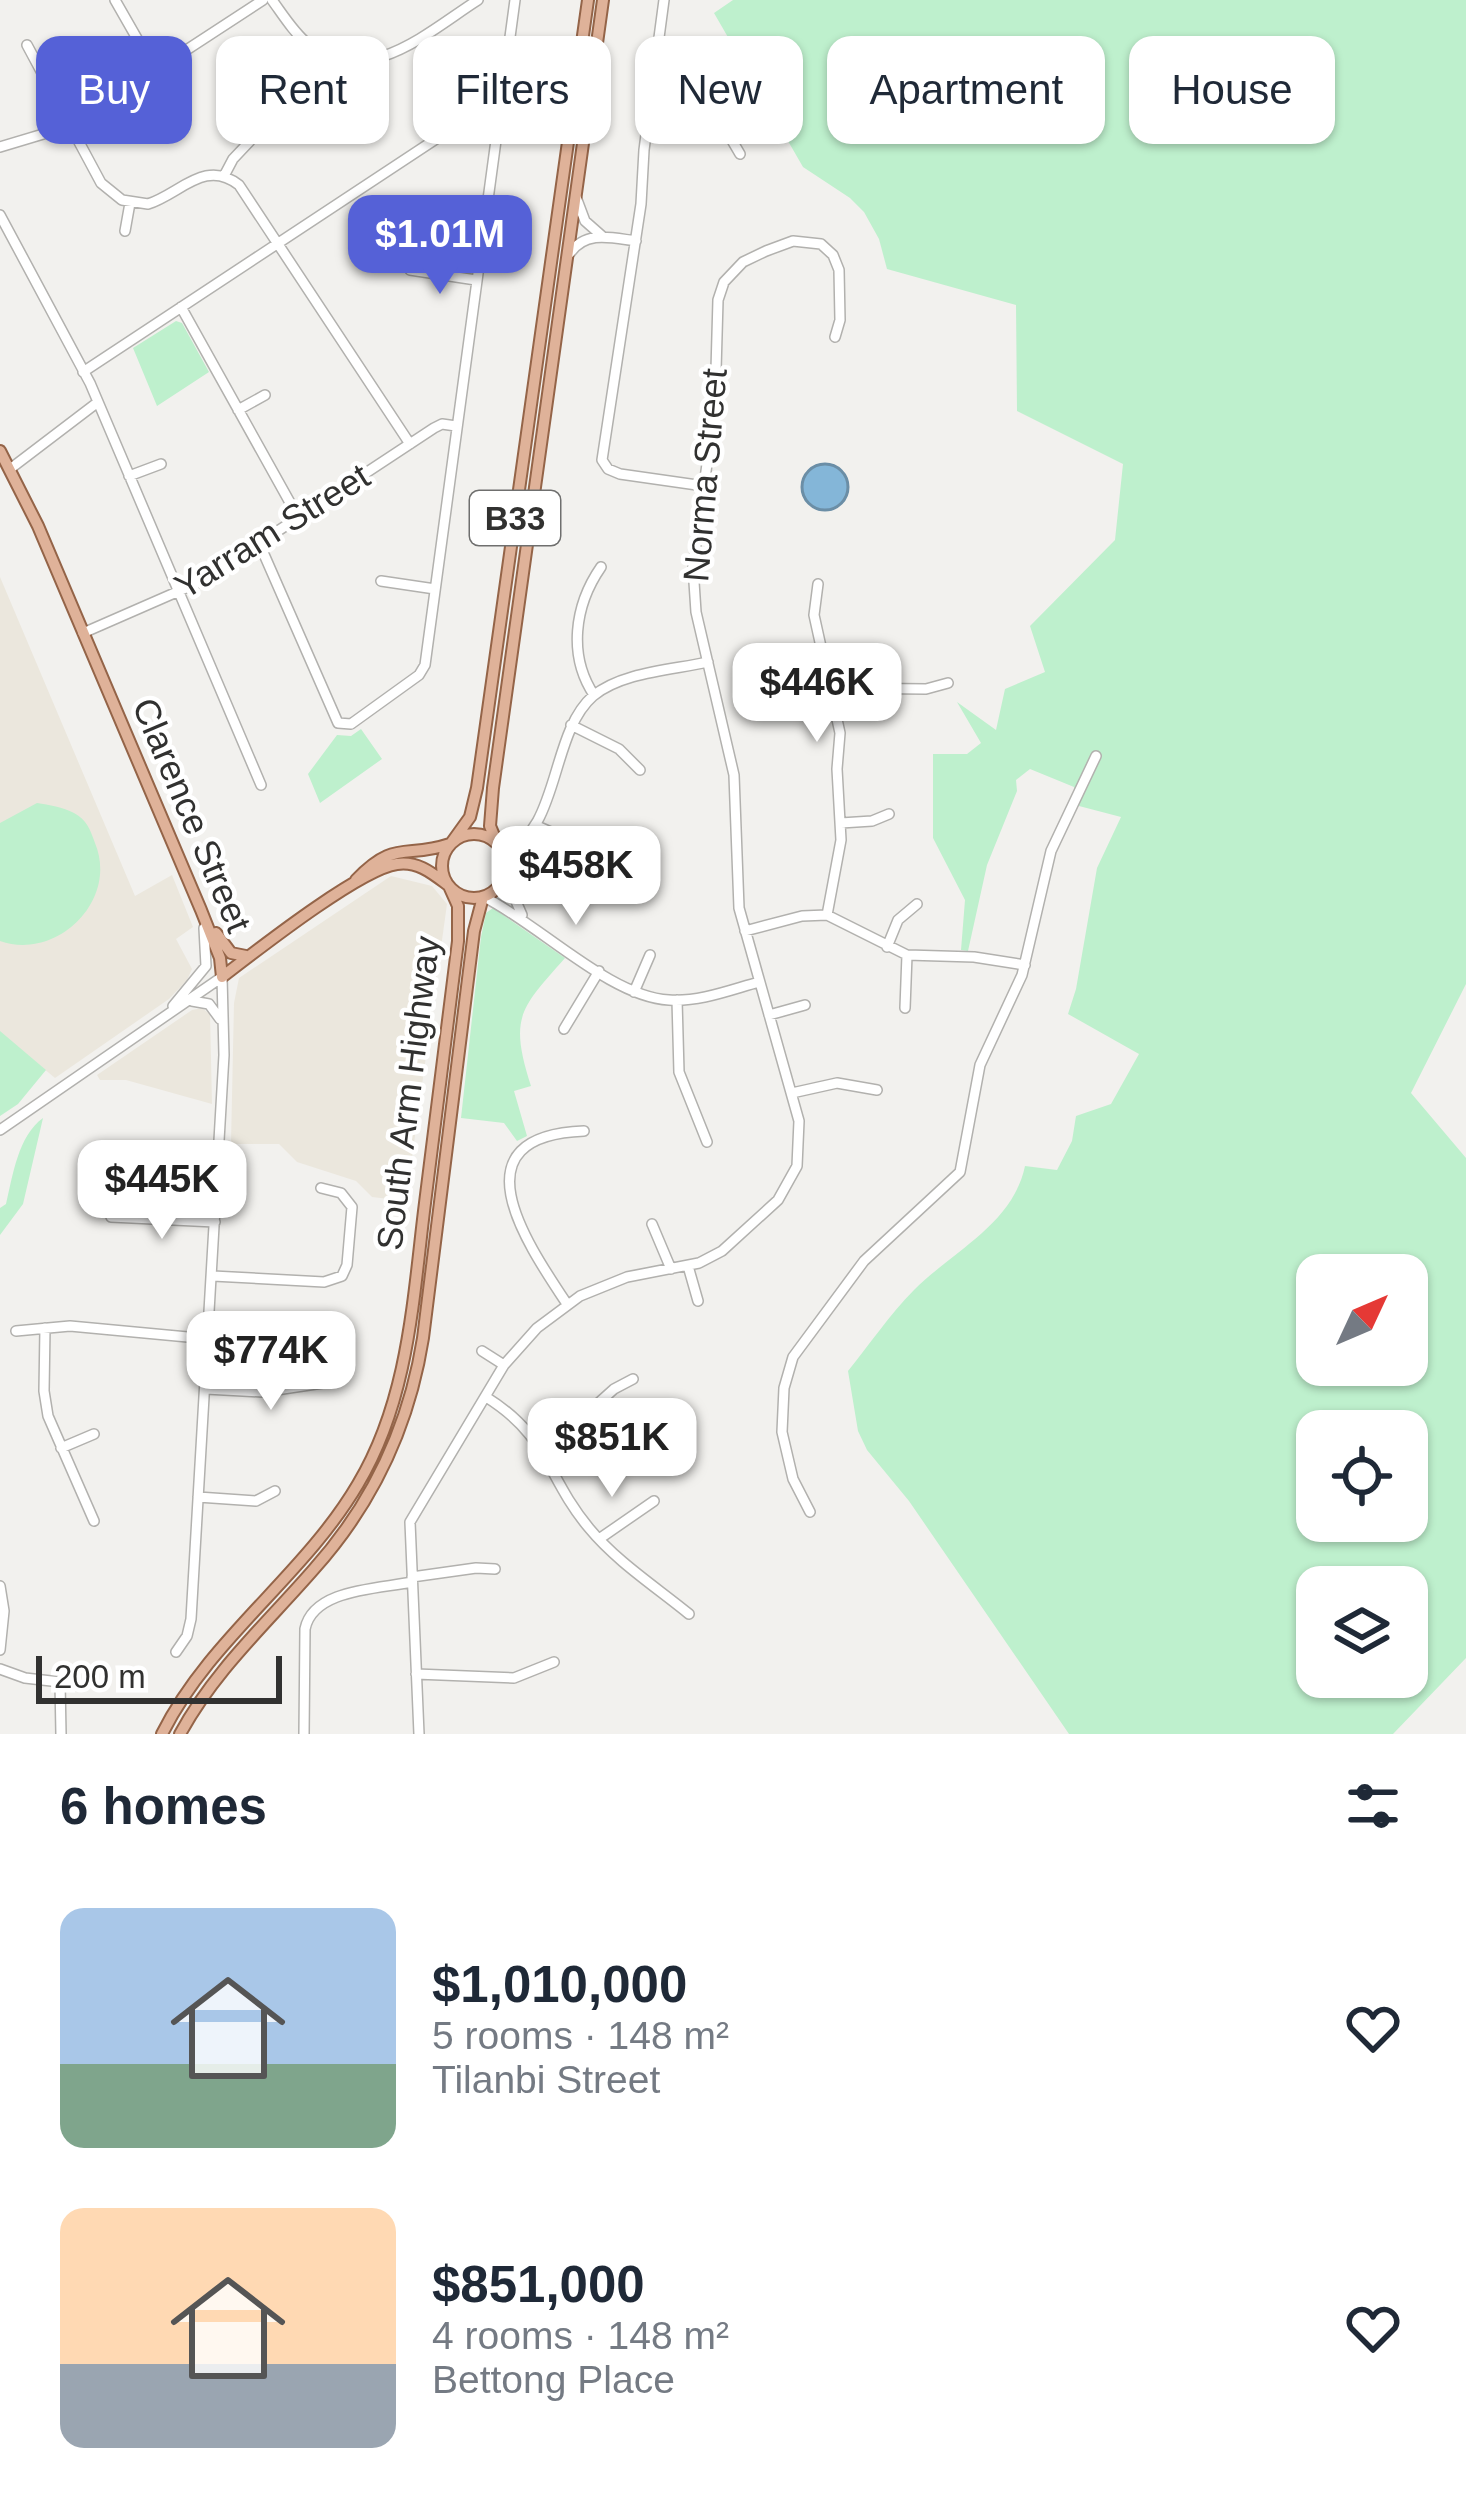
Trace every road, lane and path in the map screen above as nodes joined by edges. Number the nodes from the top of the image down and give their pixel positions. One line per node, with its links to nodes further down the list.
1 (115, 0): 9 (street)
2 (263, 0): 14 (street)
3 (272, 0): 10 (street)
4 (478, 0): 15 (street)
5 (515, 0): 11 (street)
6 (588, 0): 69 (main road, B33)
7 (603, 0): 27 (main road, B33)
8 (664, 0): 12 (street)
9 (136, 36)
10 (302, 36)
11 (510, 36)
12 (659, 36)
13 (27, 45): 16 (street)
14 (192, 46)
15 (389, 55)
16 (36, 62)
17 (36, 136): 24 (street)
18 (80, 144): 28 (street)
19 (247, 144): 26 (street)
20 (428, 144): 33 (street)
21 (495, 144): 36 (street)
22 (647, 144): 32 (street)
23 (734, 144): 25 (street)
24 (0, 147)
25 (740, 154)
26 (224, 176): 28 (street); 33 (street)
27 (575, 195): 31 (street); 34 (main road, B33)
28 (130, 203): 30 (street)
29 (0, 215): 39 (street)
30 (124, 231)
31 (602, 236): 32 (street); 34 (street)
32 (636, 241): 49 (street)
33 (278, 243): 37 (street); 44 (street)
34 (567, 257): 70 (main road, B33)
35 (410, 270): 36 (street)
36 (476, 280): 43 (street)
37 (181, 307): 39 (street); 42 (street)
38 (835, 337): 49 (street, Norma Street)
39 (83, 372): 41 (street)
40 (265, 395): 42 (street)
41 (98, 402): 47 (street); 48 (street)
42 (238, 410): 50 (street)
43 (456, 426): 44 (street, Yarram Street); 55 (street)
44 (410, 444): 50 (street, Yarram Street)
45 (0, 451): 47 (main road, Clarence Street)
46 (160, 464): 48 (street)
47 (10, 469): 57 (main road, Clarence Street)
48 (129, 476): 56 (street)
49 (704, 486): 58 (street, Norma Street)
50 (298, 517): 51 (street, Yarram Street)
51 (259, 543): 55 (street); 56 (street, Yarram Street)
52 (601, 567): 61 (street)
53 (381, 581): 55 (street)
54 (818, 584): 60 (street)
55 (435, 589)
56 (179, 592): 57 (street, Yarram Street); 65 (street)
57 (83, 633): 77 (main road, Clarence Street)
58 (708, 662): 61 (street); 80 (street, Norma Street)
59 (948, 683): 60 (street)
60 (832, 688): 67 (street)
61 (594, 695): 62 (street)
62 (571, 724): 64 (street); 68 (street)
63 (1096, 756): 85 (street)
64 (640, 770)
65 (261, 785)
66 (889, 814): 67 (street)
67 (842, 823): 78 (street)
68 (535, 825): 70 (street); 71 (street)
69 (451, 843): 70 (main road); 73 (main road, B33); 74 (main road)
70 (500, 846): 72 (main road, B33)
71 (638, 858)
72 (506, 876): 75 (main road); 79 (street)
73 (449, 885): 74 (main road); 75 (main road); 140 (main road, South Arm Highway / B33)
74 (350, 886): 84 (main road)
75 (484, 897): 79 (street); 141 (main road, South Arm Highway)
76 (917, 904): 81 (street)
77 (201, 910): 84 (main road); 87 (main road, Clarence Street); 94 (street)
78 (827, 915): 80 (street); 81 (street)
79 (528, 922): 86 (street)
80 (745, 931): 88 (street, Norma Street)
81 (887, 946): 83 (street)
82 (650, 955): 89 (street)
83 (907, 955): 85 (street); 93 (street)
84 (250, 956): 87 (main road)
85 (1025, 965): 127 (street)
86 (598, 971): 89 (street); 97 (street)
87 (222, 976): 91 (street); 96 (street, Clarence Street)
88 (759, 982): 90 (street); 95 (street, Norma Street)
89 (634, 992): 90 (street)
90 (676, 1000): 102 (street)
91 (188, 1001): 94 (street); 96 (street)
92 (806, 1005): 95 (street)
93 (904, 1008)
94 (165, 1014): 100 (street)
95 (769, 1015): 99 (street, Norma Street)
96 (223, 1024): 105 (street, Clarence Street)
97 (564, 1029)
98 (877, 1090): 99 (street)
99 (793, 1094): 107 (street, Norma Street)
100 (0, 1130)
101 (584, 1131): 111 (street)
102 (707, 1142)
103 (321, 1188): 109 (street)
104 (111, 1217): 105 (street)
105 (215, 1222): 109 (street, Clarence Street)
106 (652, 1224): 108 (street)
107 (688, 1266): 108 (street, Norma Street); 110 (street)
108 (671, 1269): 111 (street, Norma Street)
109 (212, 1276): 114 (street, Clarence Street)
110 (698, 1301)
111 (567, 1304): 116 (street, Norma Street)
112 (45, 1328): 113 (street); 114 (street); 122 (street)
113 (16, 1331)
114 (209, 1339): 119 (street, Clarence Street)
115 (482, 1351): 116 (street)
116 (504, 1366): 120 (street, Norma Street)
117 (633, 1379): 123 (street)
118 (336, 1381): 119 (street)
119 (206, 1389): 125 (street, Clarence Street)
120 (486, 1397): 123 (street); 131 (street, Norma Street)
121 (94, 1433): 122 (street)
122 (62, 1448): 128 (street)
123 (544, 1452): 129 (street)
124 (275, 1491): 125 (street)
125 (198, 1497): 135 (street, Clarence Street)
126 (654, 1501): 129 (street)
127 (810, 1511)
128 (94, 1521)
129 (599, 1539): 133 (street)
130 (495, 1569): 131 (street)
131 (412, 1580): 138 (street, Norma Street); 142 (street)
132 (0, 1586): 134 (street)
133 (689, 1614)
134 (0, 1650)
135 (176, 1652)
136 (554, 1662): 138 (street)
137 (0, 1669): 139 (street)
138 (416, 1675): 143 (street, Norma Street)
139 (62, 1734)
140 (162, 1734)
141 (180, 1734)
142 (304, 1734)
143 (420, 1734)

